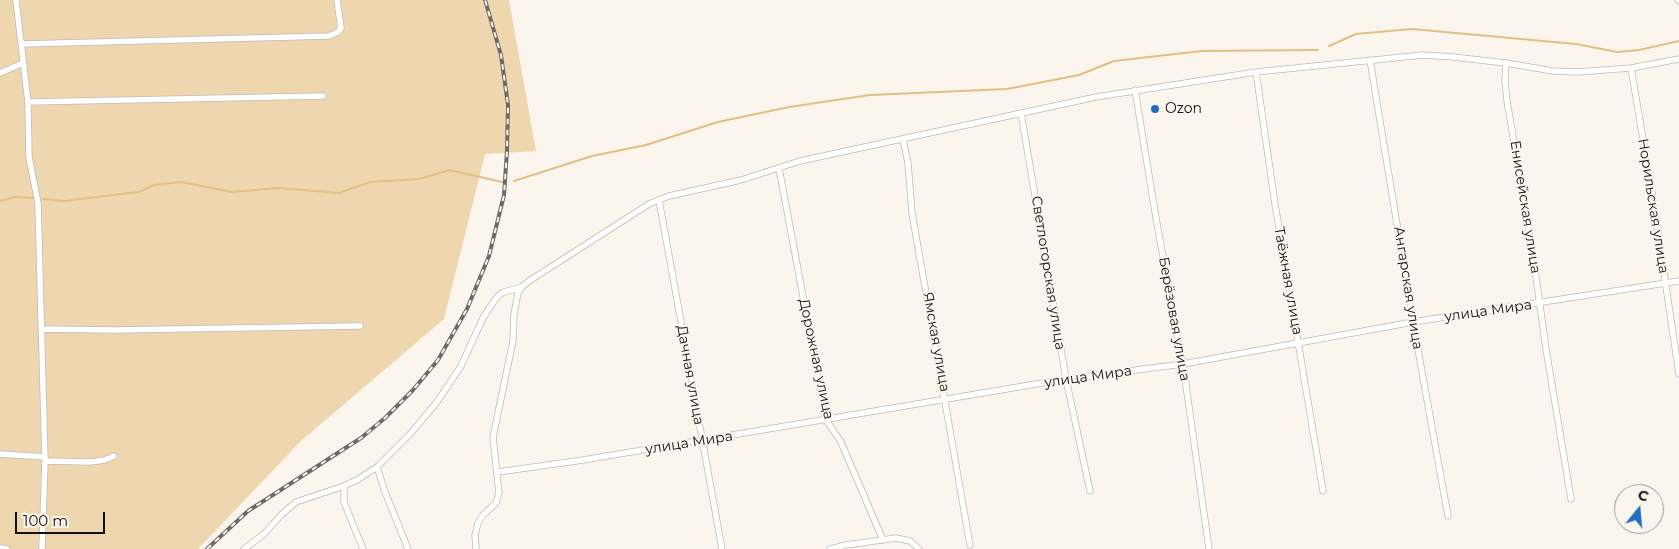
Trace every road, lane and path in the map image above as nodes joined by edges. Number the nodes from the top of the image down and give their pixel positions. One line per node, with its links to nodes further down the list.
1 (16, 0): 3 (street)
2 (337, 0): 3 (street)
3 (21, 44): 6 (street)
4 (1679, 59): 8 (street)
5 (1370, 60): 7 (street); 9 (street); 22 (street, Ангарская улица)
6 (22, 63): 10 (street); 13 (street)
7 (1506, 63): 8 (street); 21 (street, Енисейская улица)
8 (1631, 68): 19 (street, Норильская улица)
9 (1256, 72): 11 (street); 25 (street, Таёжная улица)
10 (0, 73)
11 (1135, 90): 14 (street); 26 (street, Берёзовая улица)
12 (324, 96): 13 (street)
13 (28, 102): 24 (street)
14 (1021, 113): 15 (street); 28 (street, Светлогорская улица)
15 (903, 139): 16 (street); 29 (street, Ямская улица)
16 (778, 168): 17 (street); 30 (street, Дорожная улица)
17 (659, 200): 20 (street); 31 (street, Дачная улица)
18 (1679, 281): 19 (street, улица Мира)
19 (1665, 283): 21 (street, улица Мира); 27 (street, Норильская улица)
20 (522, 287): 35 (street); 36 (street)
21 (1540, 304): 22 (street, улица Мира); 40 (street, Енисейская улица)
22 (1413, 322): 25 (street, улица Мира); 41 (street, Ангарская улица)
23 (360, 326): 24 (street)
24 (41, 329): 34 (street)
25 (1298, 344): 26 (street, улица Мира); 39 (street, Таёжная улица)
26 (1183, 364): 28 (street, улица Мира); 54 (street, Берёзовая улица)
27 (1679, 374)
28 (1066, 379): 29 (street, улица Мира); 38 (street, Светлогорская улица)
29 (946, 400): 30 (street, улица Мира); 43 (street, Ямская улица)
30 (826, 420): 31 (street, улица Мира); 42 (street, Дорожная улица)
31 (701, 441): 36 (street, улица Мира); 51 (street, Дачная улица)
32 (0, 454): 34 (street)
33 (114, 456): 34 (street)
34 (45, 459): 46 (street)
35 (377, 467): 37 (street); 49 (street)
36 (498, 472): 50 (street)
37 (344, 486): 47 (street); 48 (street)
38 (1090, 491)
39 (1323, 491)
40 (1571, 500)
41 (1448, 516)
42 (883, 540): 52 (street); 53 (street)
43 (970, 545)
44 (0, 548): 45 (street)
45 (7, 549)
46 (42, 549)
47 (244, 549)
48 (363, 549)
49 (408, 549)
50 (476, 549)
51 (722, 549)
52 (830, 549)
53 (919, 549)
54 (1209, 549)

